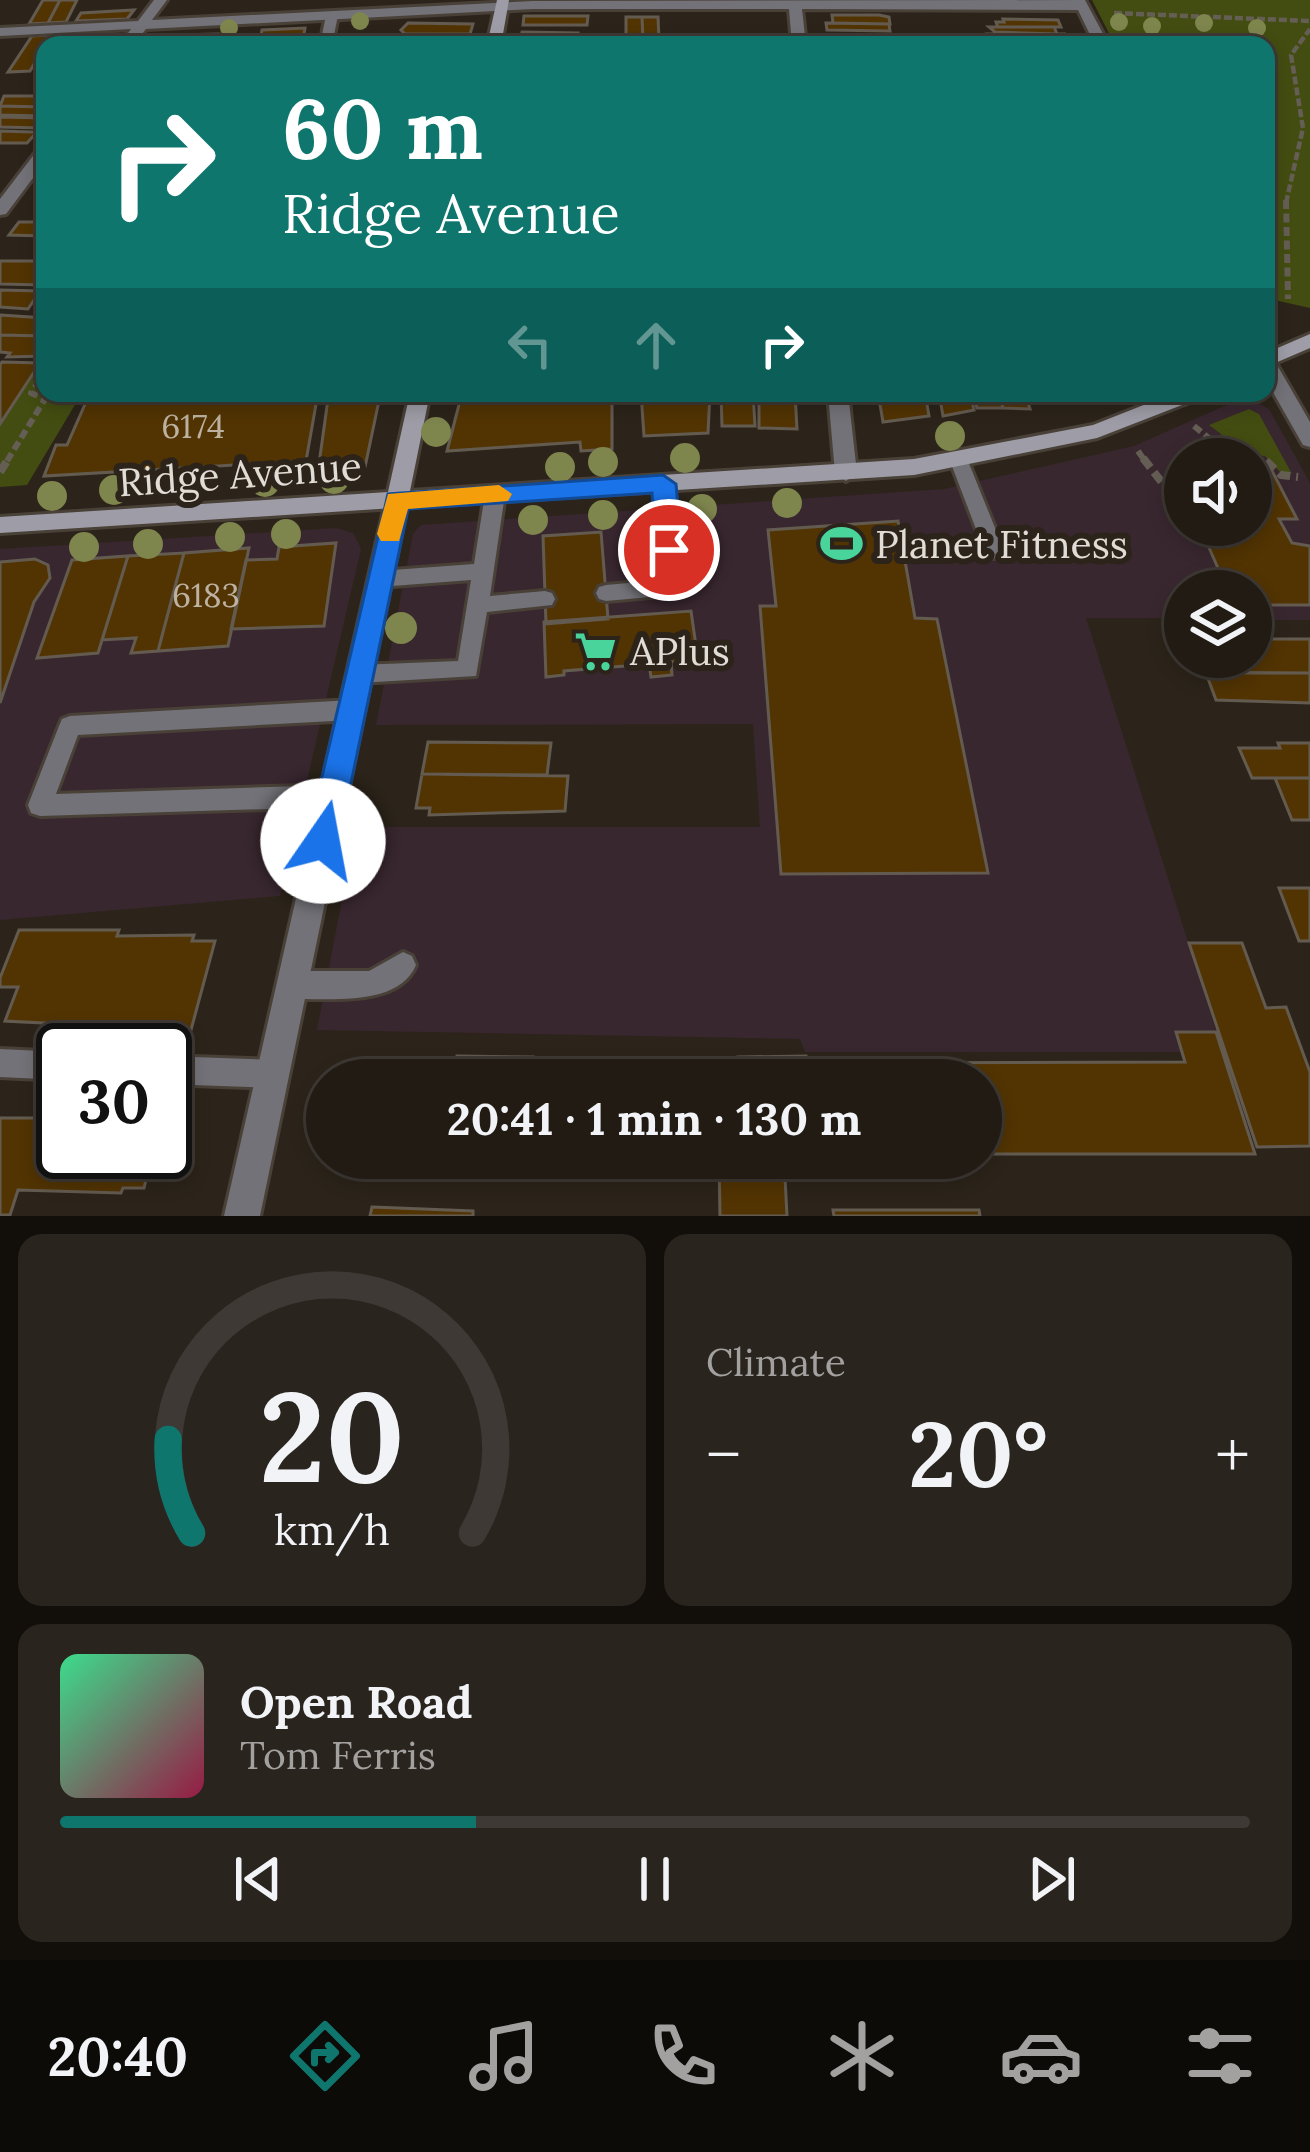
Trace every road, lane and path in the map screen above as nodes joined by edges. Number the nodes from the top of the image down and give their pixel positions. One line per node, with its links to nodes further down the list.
1 (161, 0): 7 (street)
2 (502, 3): 3 (street); 6 (street); 12 (main road)
3 (795, 3): 4 (street); 13 (street)
4 (1080, 3): 14 (street)
5 (1121, 13): 8 (path)
6 (332, 15): 7 (street); 11 (lane)
7 (142, 25): 9 (street); 10 (street)
8 (1310, 29): 17 (path)
9 (0, 32)
10 (134, 36)
11 (328, 36)
12 (496, 36)
13 (799, 36)
14 (1097, 36)
15 (36, 163): 16 (street)
16 (0, 210)
17 (1288, 299)
18 (1310, 340): 19 (main road)
19 (1275, 358)
20 (1275, 378): 27 (street)
21 (43, 402): 31 (path)
22 (418, 402): 37 (main road)
23 (839, 402): 32 (street)
24 (1170, 402): 29 (main road, Ridge Avenue)
25 (1194, 426): 26 (path)
26 (1209, 438)
27 (1310, 440)
28 (1138, 452): 35 (path)
29 (959, 461): 32 (main road, Ridge Avenue); 39 (lane)
30 (1272, 467): 33 (path)
31 (0, 472)
32 (846, 472): 34 (main road, Ridge Avenue)
33 (1298, 477)
34 (663, 484): 36 (main road, Ridge Avenue); 42 (lane)
35 (1164, 485)
36 (495, 494): 37 (main road, Ridge Avenue); 40 (lane)
37 (397, 501): 38 (main road, Ridge Avenue); 41 (street)
38 (0, 525)
39 (994, 550)
40 (483, 571): 41 (lane); 44 (lane)
41 (380, 579): 45 (street)
42 (606, 593)
43 (545, 598): 44 (lane)
44 (478, 604): 45 (lane)
45 (359, 674): 46 (street)
46 (352, 710): 47 (street); 47 (lane)
47 (333, 796): 49 (street)
48 (404, 965): 49 (lane)
49 (292, 985): 53 (street)
50 (0, 1063): 51 (lane)
51 (36, 1065)
52 (192, 1071): 53 (lane)
53 (273, 1075): 54 (street)
54 (242, 1216)

